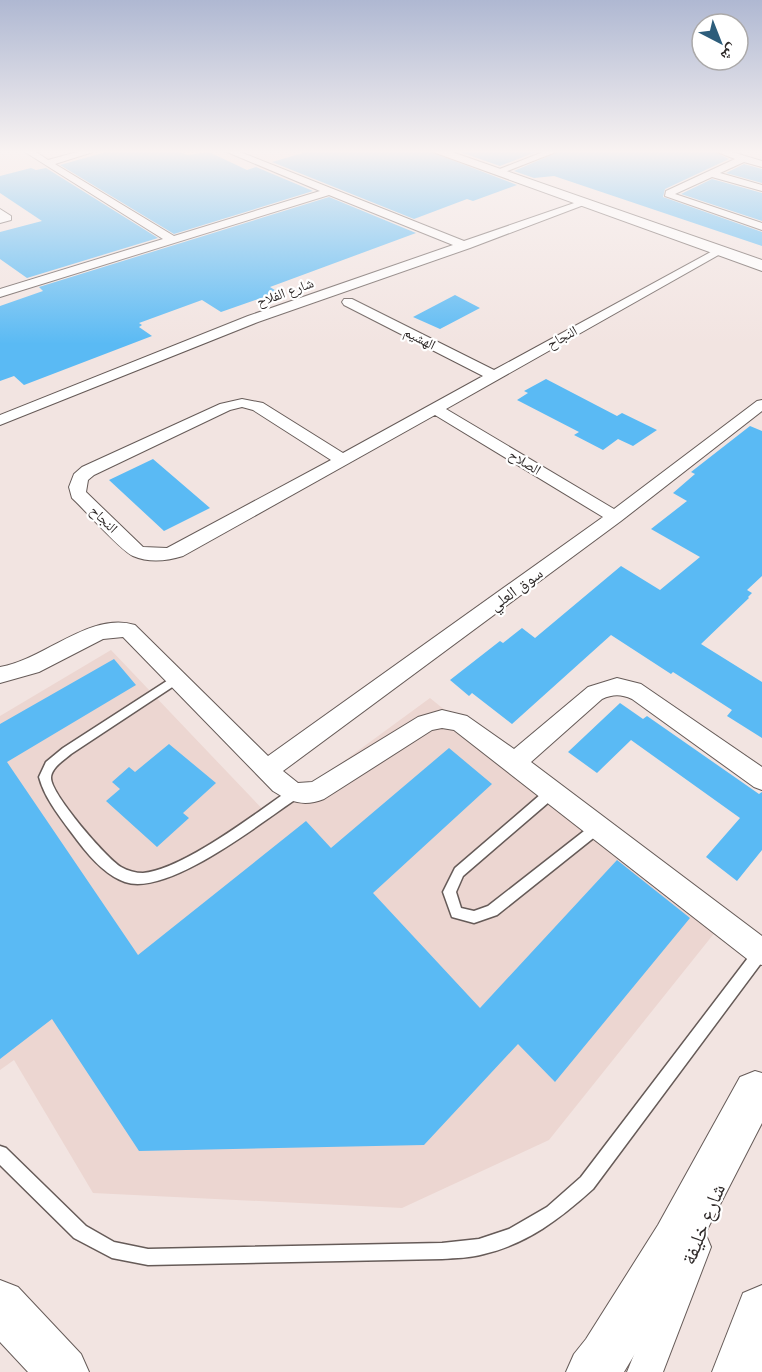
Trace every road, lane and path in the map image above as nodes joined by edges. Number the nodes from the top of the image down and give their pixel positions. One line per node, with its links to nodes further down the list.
1 (134, 216): 8 (street)
2 (250, 216): 8 (street)
3 (392, 216): 9 (street)
4 (549, 216): 9 (street, شارع الفلاح)
5 (621, 216): 10 (street)
6 (729, 216): 7 (street)
7 (762, 227)
8 (173, 240): 12 (street)
9 (466, 246): 17 (street, شارع الفلاح)
10 (718, 251): 11 (street); 14 (street, النجاح)
11 (762, 266)
12 (0, 293)
13 (348, 302): 14 (street, الهشيم)
14 (493, 375): 16 (street, النجاح)
15 (762, 404): 19 (street, سوق العلي)
16 (434, 408): 18 (street, النجاح); 19 (street, الصلاح)
17 (0, 420)
18 (344, 460): 18 (street, النجاح)
19 (615, 517): 23 (street, سوق العلي)
20 (0, 675): 21 (street)
21 (176, 679): 23 (street); 26 (lane)
22 (515, 762): 24 (street); 25 (street); 26 (street)
23 (267, 770): 26 (street)
24 (762, 780)
25 (552, 792): 27 (street); 27 (lane)
26 (295, 793)
27 (597, 828): 28 (street)
28 (761, 952): 30 (lane)
29 (759, 1084): 35 (street); 36 (street, شارع خليفة)
30 (0, 1154)
31 (762, 1312): 37 (main road)
32 (15, 1320): 33 (street); 34 (street)
33 (63, 1372)
34 (78, 1372)
35 (592, 1372)
36 (645, 1372)
37 (740, 1372)

